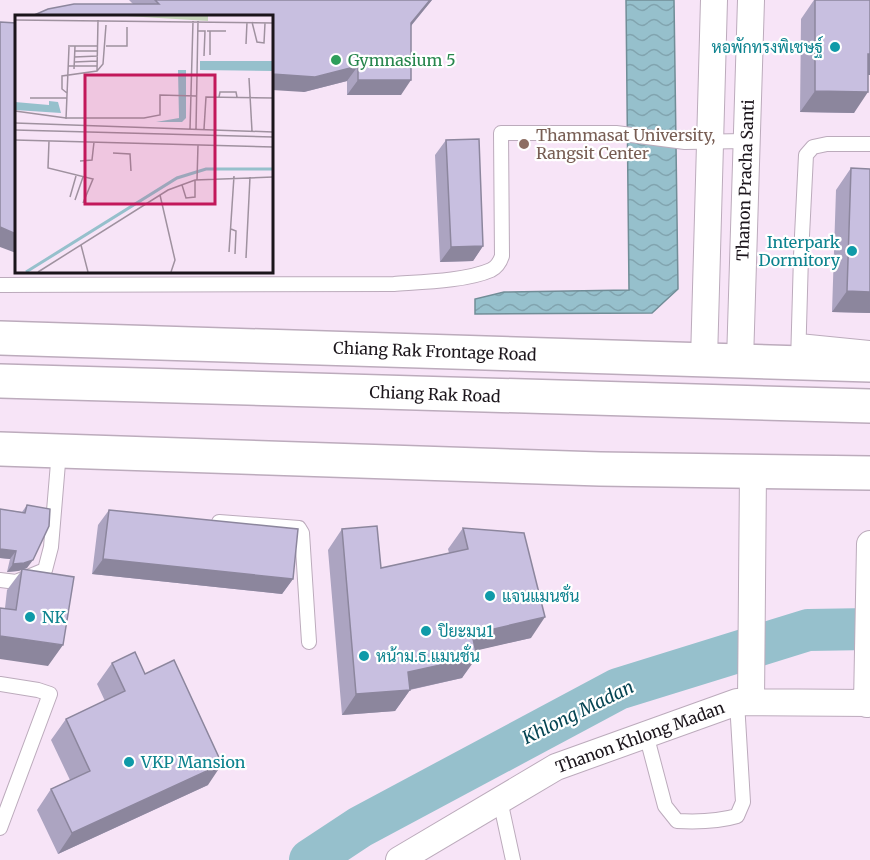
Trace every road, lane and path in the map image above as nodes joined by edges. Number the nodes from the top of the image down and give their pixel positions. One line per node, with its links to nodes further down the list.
1 (714, 0): 3 (street)
2 (751, 0): 4 (street, Thanon Pracha Santi)
3 (697, 141): 4 (lane); 6 (lane); 10 (street)
4 (746, 141): 11 (street, Thanon Pracha Santi)
5 (870, 144): 9 (lane)
6 (0, 285)
7 (0, 338): 10 (main road, Chiang Rak Frontage Road)
8 (870, 348): 9 (lane)
9 (799, 352): 11 (main road, Chiang Rak Frontage Road); 12 (main road, Chiang Rak Frontage Road)
10 (704, 360): 11 (main road, Chiang Rak Frontage Road)
11 (740, 361)
12 (870, 365)
13 (0, 381): 14 (main road, Chiang Rak Road)
14 (870, 406)
15 (0, 449): 16 (main road)
16 (59, 451): 17 (main road); 21 (lane)
17 (753, 471): 18 (main road); 25 (street)
18 (870, 473)
19 (201, 520): 23 (lane)
20 (870, 544): 22 (street)
21 (0, 580)
22 (870, 585): 26 (street)
23 (309, 642)
24 (0, 684): 29 (lane)
25 (747, 694): 26 (street, Thanon Khlong Madan); 27 (street, Thanon Khlong Madan); 27 (lane)
26 (868, 699)
27 (646, 734): 28 (street, Thanon Khlong Madan)
28 (500, 800): 30 (street, Thanon Khlong Madan); 31 (lane)
29 (0, 828)
30 (399, 860)
31 (513, 860)

